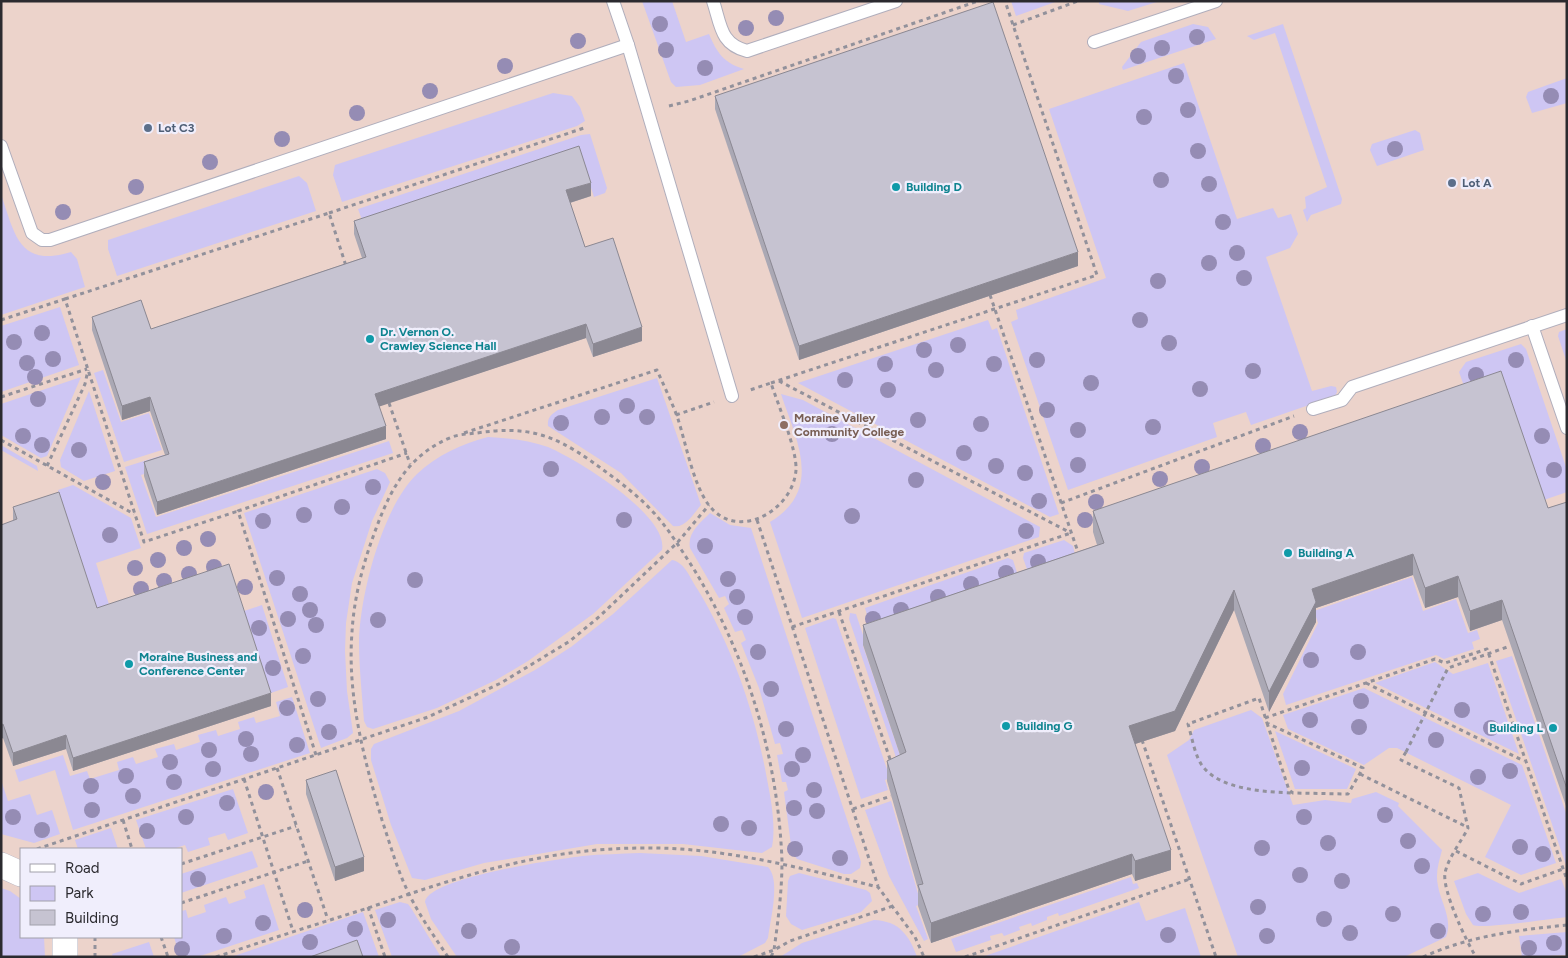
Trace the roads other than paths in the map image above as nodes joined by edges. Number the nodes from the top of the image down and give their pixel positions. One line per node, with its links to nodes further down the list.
1 (613, 1): 6 (lane)
2 (713, 1): 3 (lane)
3 (896, 1)
4 (1216, 1): 5 (lane)
5 (1094, 42)
6 (628, 45): 7 (lane); 10 (lane)
7 (1, 146)
8 (1567, 315): 9 (lane)
9 (1532, 326): 11 (lane); 12 (lane)
10 (732, 396)
11 (1313, 409)
12 (1567, 428)
13 (1, 865): 14 (street)
14 (20, 874)
15 (64, 938): 16 (street)
16 (65, 957)

